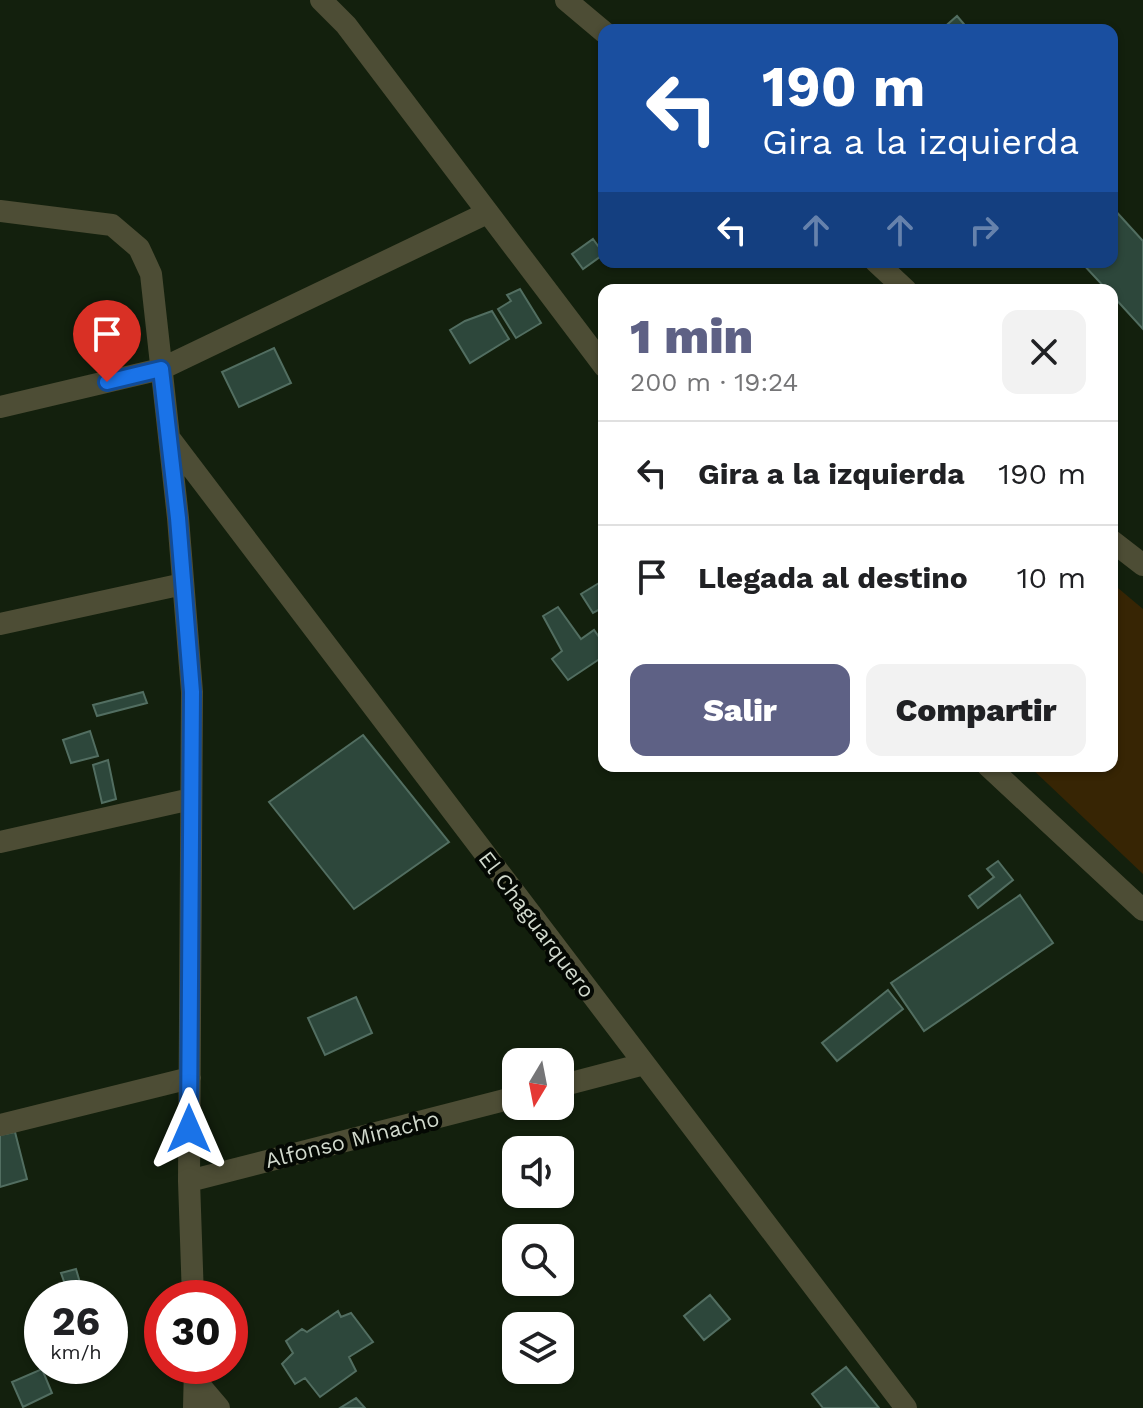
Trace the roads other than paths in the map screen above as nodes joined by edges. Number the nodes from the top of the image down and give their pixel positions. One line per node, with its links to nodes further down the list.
1 (321, 0): 5 (street)
2 (566, 0): 3 (street)
3 (598, 27)
4 (0, 211): 9 (street)
5 (487, 213): 8 (street); 9 (street)
6 (882, 268): 7 (street)
7 (900, 284)
8 (598, 358)
9 (161, 369): 10 (street); 11 (street)
10 (0, 407)
11 (170, 439): 14 (street); 20 (street, El Chaguarquero)
12 (1118, 546): 13 (street)
13 (1143, 565)
14 (183, 584): 15 (street); 17 (street)
15 (0, 624)
16 (994, 772): 19 (street)
17 (191, 799): 18 (street); 21 (street)
18 (0, 842)
19 (1143, 910)
20 (644, 1064): 22 (street); 31 (street, El Chaguarquero)
21 (190, 1078): 24 (street); 25 (street)
22 (574, 1082)
23 (502, 1101): 25 (street, Alfonso Minacho)
24 (0, 1125)
25 (189, 1181): 26 (street)
26 (192, 1280)
27 (195, 1384): 29 (street)
28 (203, 1384): 30 (street)
29 (194, 1408)
30 (219, 1408)
31 (906, 1408)

